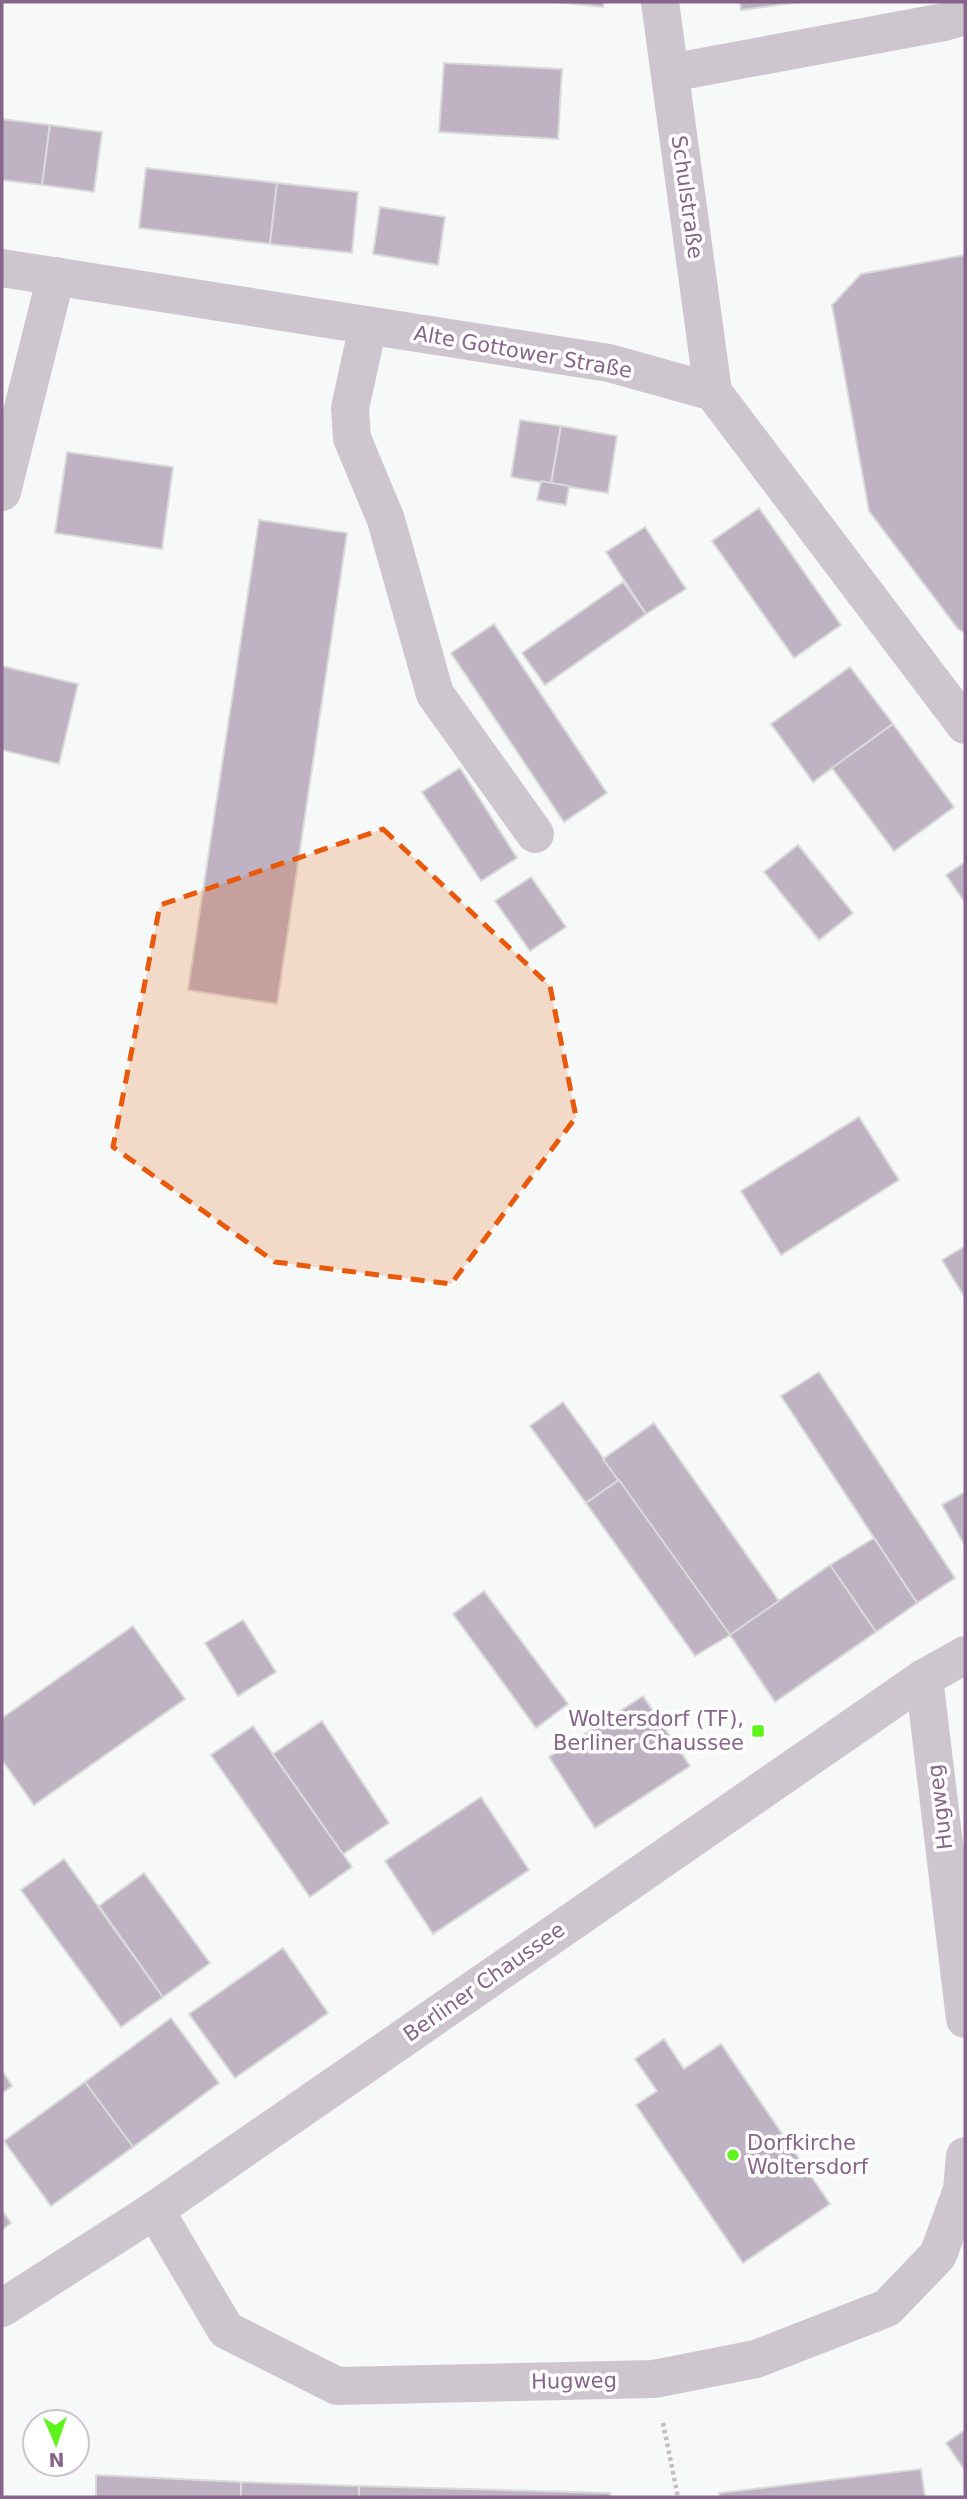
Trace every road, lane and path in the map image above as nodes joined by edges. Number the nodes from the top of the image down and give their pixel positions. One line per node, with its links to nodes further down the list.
1 (660, 2): 3 (street, Schulstraße)
2 (965, 16): 3 (street)
3 (670, 73): 7 (street, Schulstraße)
4 (2, 268): 5 (street, Alte Gottower Straße)
5 (56, 276): 6 (street, Alte Gottower Straße); 8 (street)
6 (368, 326): 7 (street, Alte Gottower Straße); 10 (street)
7 (713, 392): 9 (street)
8 (2, 492)
9 (965, 725)
10 (536, 834)
11 (965, 1655): 12 (street, Berliner Chaussee)
12 (924, 1678): 13 (street, Hugweg); 15 (street, Berliner Chaussee)
13 (965, 2019)
14 (965, 2156): 17 (street, Hugweg)
15 (155, 2210): 16 (street, Berliner Chaussee); 17 (street, Hugweg)
16 (2, 2308)
17 (654, 2379): 18 (path)
18 (678, 2497)

